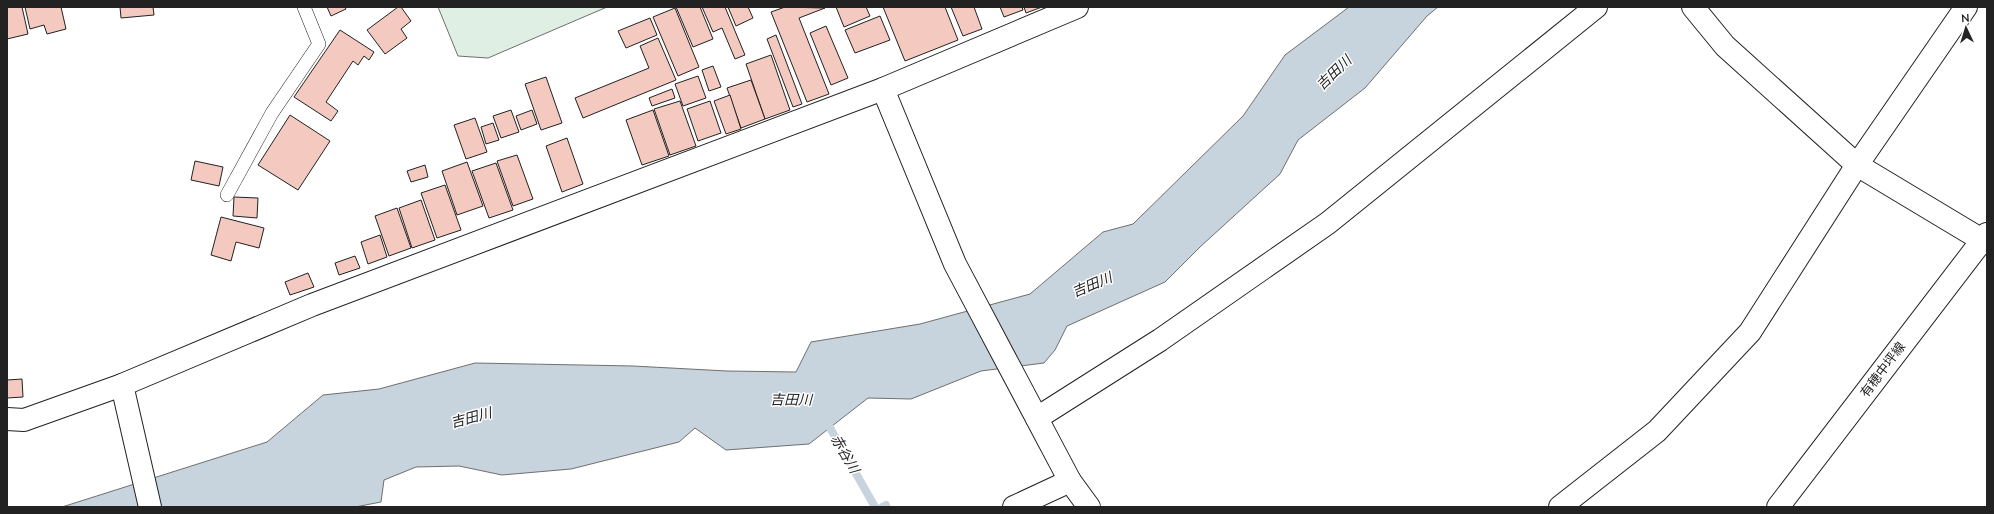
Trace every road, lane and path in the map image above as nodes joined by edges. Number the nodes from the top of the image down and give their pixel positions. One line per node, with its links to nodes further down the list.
1 (304, 7): 8 (lane)
2 (1077, 7): 6 (street)
3 (1596, 7): 11 (street)
4 (1693, 7): 7 (street)
5 (1966, 7): 7 (street)
6 (883, 89): 10 (street); 11 (street)
7 (1857, 165): 9 (street); 17 (street)
8 (227, 195)
9 (1985, 239): 18 (street, 有穂中坪線)
10 (122, 386): 12 (street); 14 (street)
11 (1037, 418): 13 (street)
12 (7, 420)
13 (1070, 481): 15 (street); 16 (street)
14 (150, 507)
15 (1014, 507)
16 (1089, 507)
17 (1560, 507)
18 (1778, 507)

